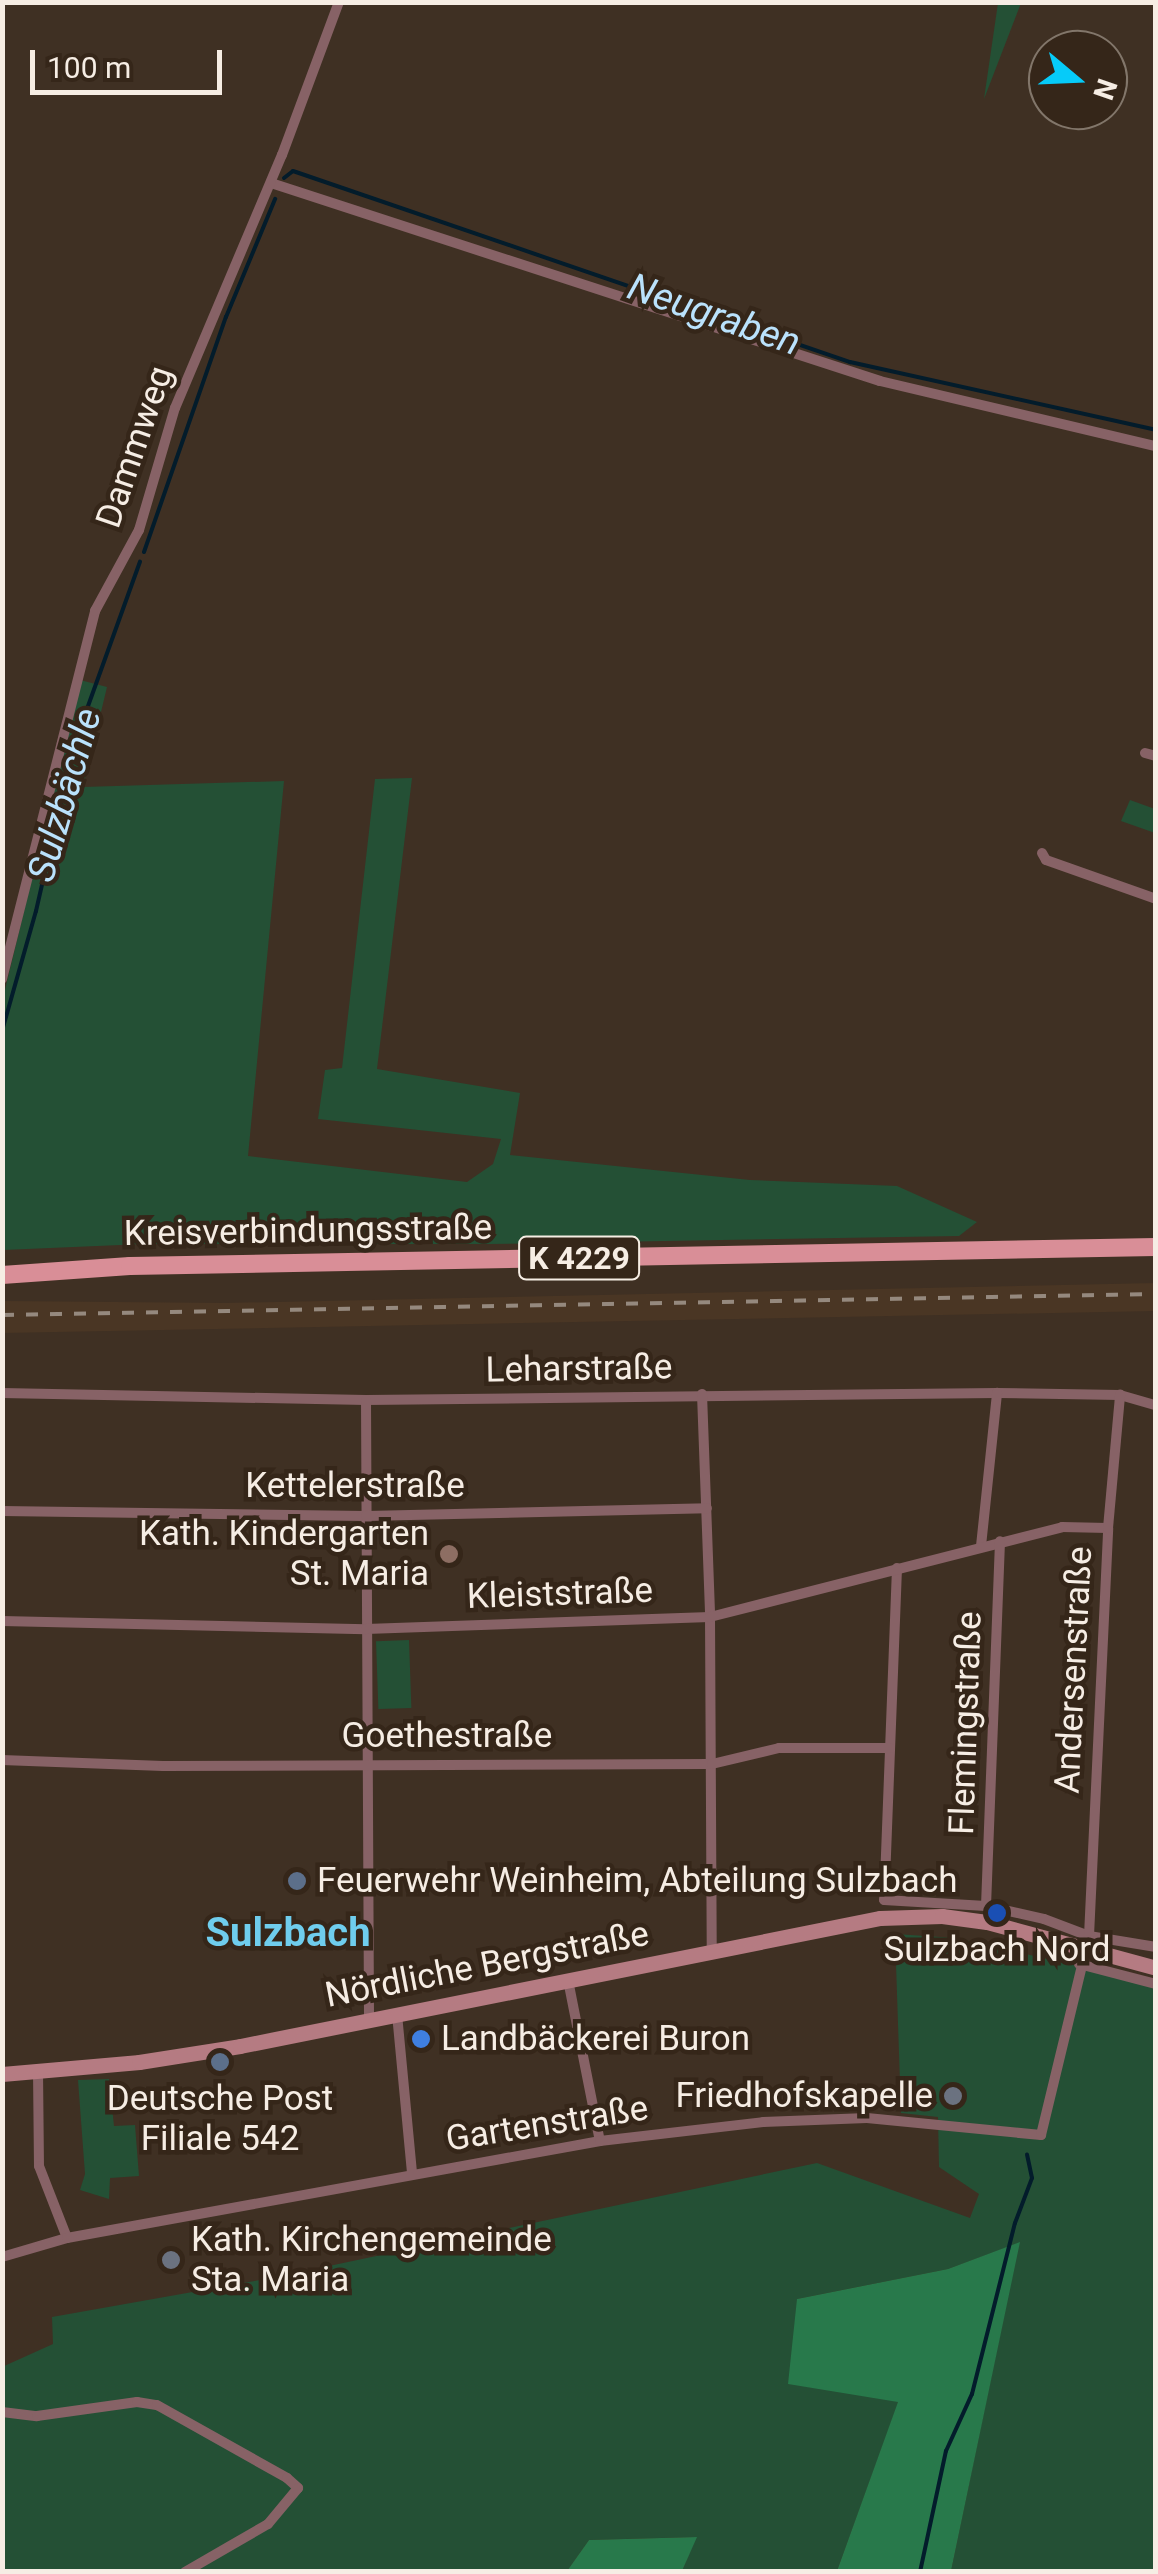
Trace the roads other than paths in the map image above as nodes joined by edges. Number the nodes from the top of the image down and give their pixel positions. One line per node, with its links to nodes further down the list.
1 (338, 2): 2 (street, Dammweg)
2 (271, 184): 3 (street); 6 (street, Dammweg)
3 (1156, 446)
4 (1042, 853): 5 (street)
5 (1156, 899)
6 (2, 978)
7 (1156, 1247): 8 (main road, Kreisverbindungsstraße / K 4229)
8 (2, 1275)
9 (998, 1392): 11 (street, Leharstraße); 12 (street, Leharstraße); 20 (street)
10 (2, 1393): 13 (street, Leharstraße)
11 (702, 1394): 13 (street, Leharstraße); 15 (street)
12 (1120, 1395): 14 (street, Leharstraße); 18 (street, Andersenstraße)
13 (366, 1400): 17 (street)
14 (1156, 1404)
15 (707, 1508): 17 (street, Kettelerstraße); 22 (street)
16 (2, 1511): 17 (street, Kettelerstraße)
17 (366, 1516): 24 (street)
18 (1108, 1528): 19 (street, Kleiststraße); 30 (street, Andersenstraße)
19 (1000, 1542): 20 (street, Kleiststraße); 29 (street, Flemingstraße)
20 (981, 1546): 21 (street, Kleiststraße)
21 (898, 1568): 22 (street, Kleiststraße); 25 (street)
22 (710, 1616): 24 (street, Kleiststraße); 28 (street)
23 (2, 1621): 24 (street, Kleiststraße)
24 (366, 1629): 27 (street)
25 (890, 1748): 28 (street, Goethestraße); 29 (street)
26 (2, 1760): 27 (street, Goethestraße)
27 (367, 1763): 28 (street, Goethestraße); 38 (street)
28 (712, 1764): 32 (street)
29 (986, 1906): 30 (street)
30 (1086, 1941): 31 (street); 32 (main road, Nördliche Bergstraße); 33 (street, Andersenstraße); 34 (main road, Nördliche Bergstraße)
31 (1156, 1947)
32 (712, 1950): 35 (main road, Nördliche Bergstraße)
33 (1079, 1964): 36 (street); 41 (street, Andersenstraße)
34 (1156, 1968)
35 (568, 1980): 37 (main road, Nördliche Bergstraße); 42 (street)
36 (1156, 1984)
37 (397, 2014): 38 (main road, Nördliche Bergstraße); 43 (street)
38 (369, 2018): 39 (main road, Nördliche Bergstraße)
39 (38, 2071): 40 (main road, Nördliche Bergstraße); 44 (street)
40 (2, 2074)
41 (1040, 2135): 42 (street, Gartenstraße)
42 (600, 2141): 43 (street, Gartenstraße)
43 (412, 2174): 44 (street, Gartenstraße)
44 (67, 2238): 45 (street, Gartenstraße)
45 (2, 2257)
46 (2, 2412): 47 (street)
47 (185, 2572)

